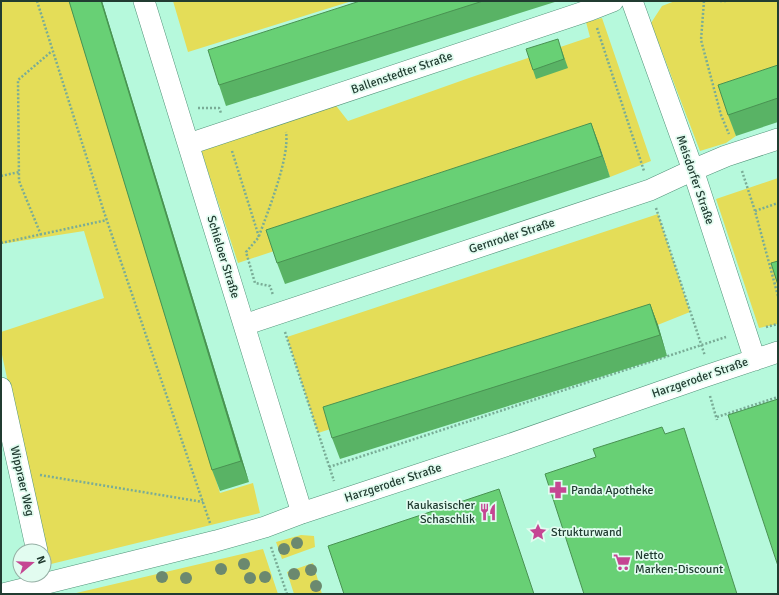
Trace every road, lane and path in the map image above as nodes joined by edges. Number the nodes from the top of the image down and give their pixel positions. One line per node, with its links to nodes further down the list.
1 (37, 1): 8 (path)
2 (144, 1): 13 (street, Schieloer Straße)
3 (613, 1): 10 (street, Ballenstedter Straße)
4 (632, 1): 15 (street, Meisdorfer Straße)
5 (704, 1): 14 (path)
6 (720, 1): 7 (path)
7 (726, 1)
8 (52, 51): 16 (path); 20 (path)
9 (196, 108): 11 (path)
10 (283, 113): 11 (street, Ballenstedter Straße); 22 (path)
11 (226, 132): 13 (street, Ballenstedter Straße); 22 (path)
12 (778, 140): 14 (street, Gernroder Straße)
13 (189, 144): 26 (street, Schieloer Straße)
14 (736, 153): 15 (street, Gernroder Straße); 19 (path)
15 (693, 170): 25 (street, Gernroder Straße); 29 (street, Meisdorfer Straße)
16 (19, 172): 17 (path); 21 (path)
17 (1, 176)
18 (778, 203): 19 (path)
19 (755, 212): 24 (path)
20 (107, 220): 21 (path); 36 (path)
21 (41, 235): 23 (path)
22 (259, 237): 25 (path)
23 (1, 243)
24 (778, 296)
25 (279, 314): 26 (street, Gernroder Straße); 33 (path)
26 (244, 325): 37 (street, Schieloer Straße)
27 (701, 345): 33 (path)
28 (778, 352): 29 (street, Harzgeroder Straße)
29 (755, 360): 35 (street, Harzgeroder Straße)
30 (1, 388): 34 (street, Wippraer Weg)
31 (778, 397): 32 (path)
32 (717, 420)
33 (329, 467): 35 (path)
34 (20, 472): 36 (path); 40 (street, Wippraer Weg)
35 (341, 500): 37 (street, Harzgeroder Straße)
36 (203, 502): 39 (path)
37 (302, 513): 38 (street, Harzgeroder Straße)
38 (265, 527): 39 (street, Harzgeroder Straße); 44 (path)
39 (216, 541): 41 (street, Harzgeroder Straße)
40 (35, 543)
41 (52, 578)
42 (35, 583): 43 (street, Harzgeroder Straße)
43 (3, 594)
44 (287, 594)

